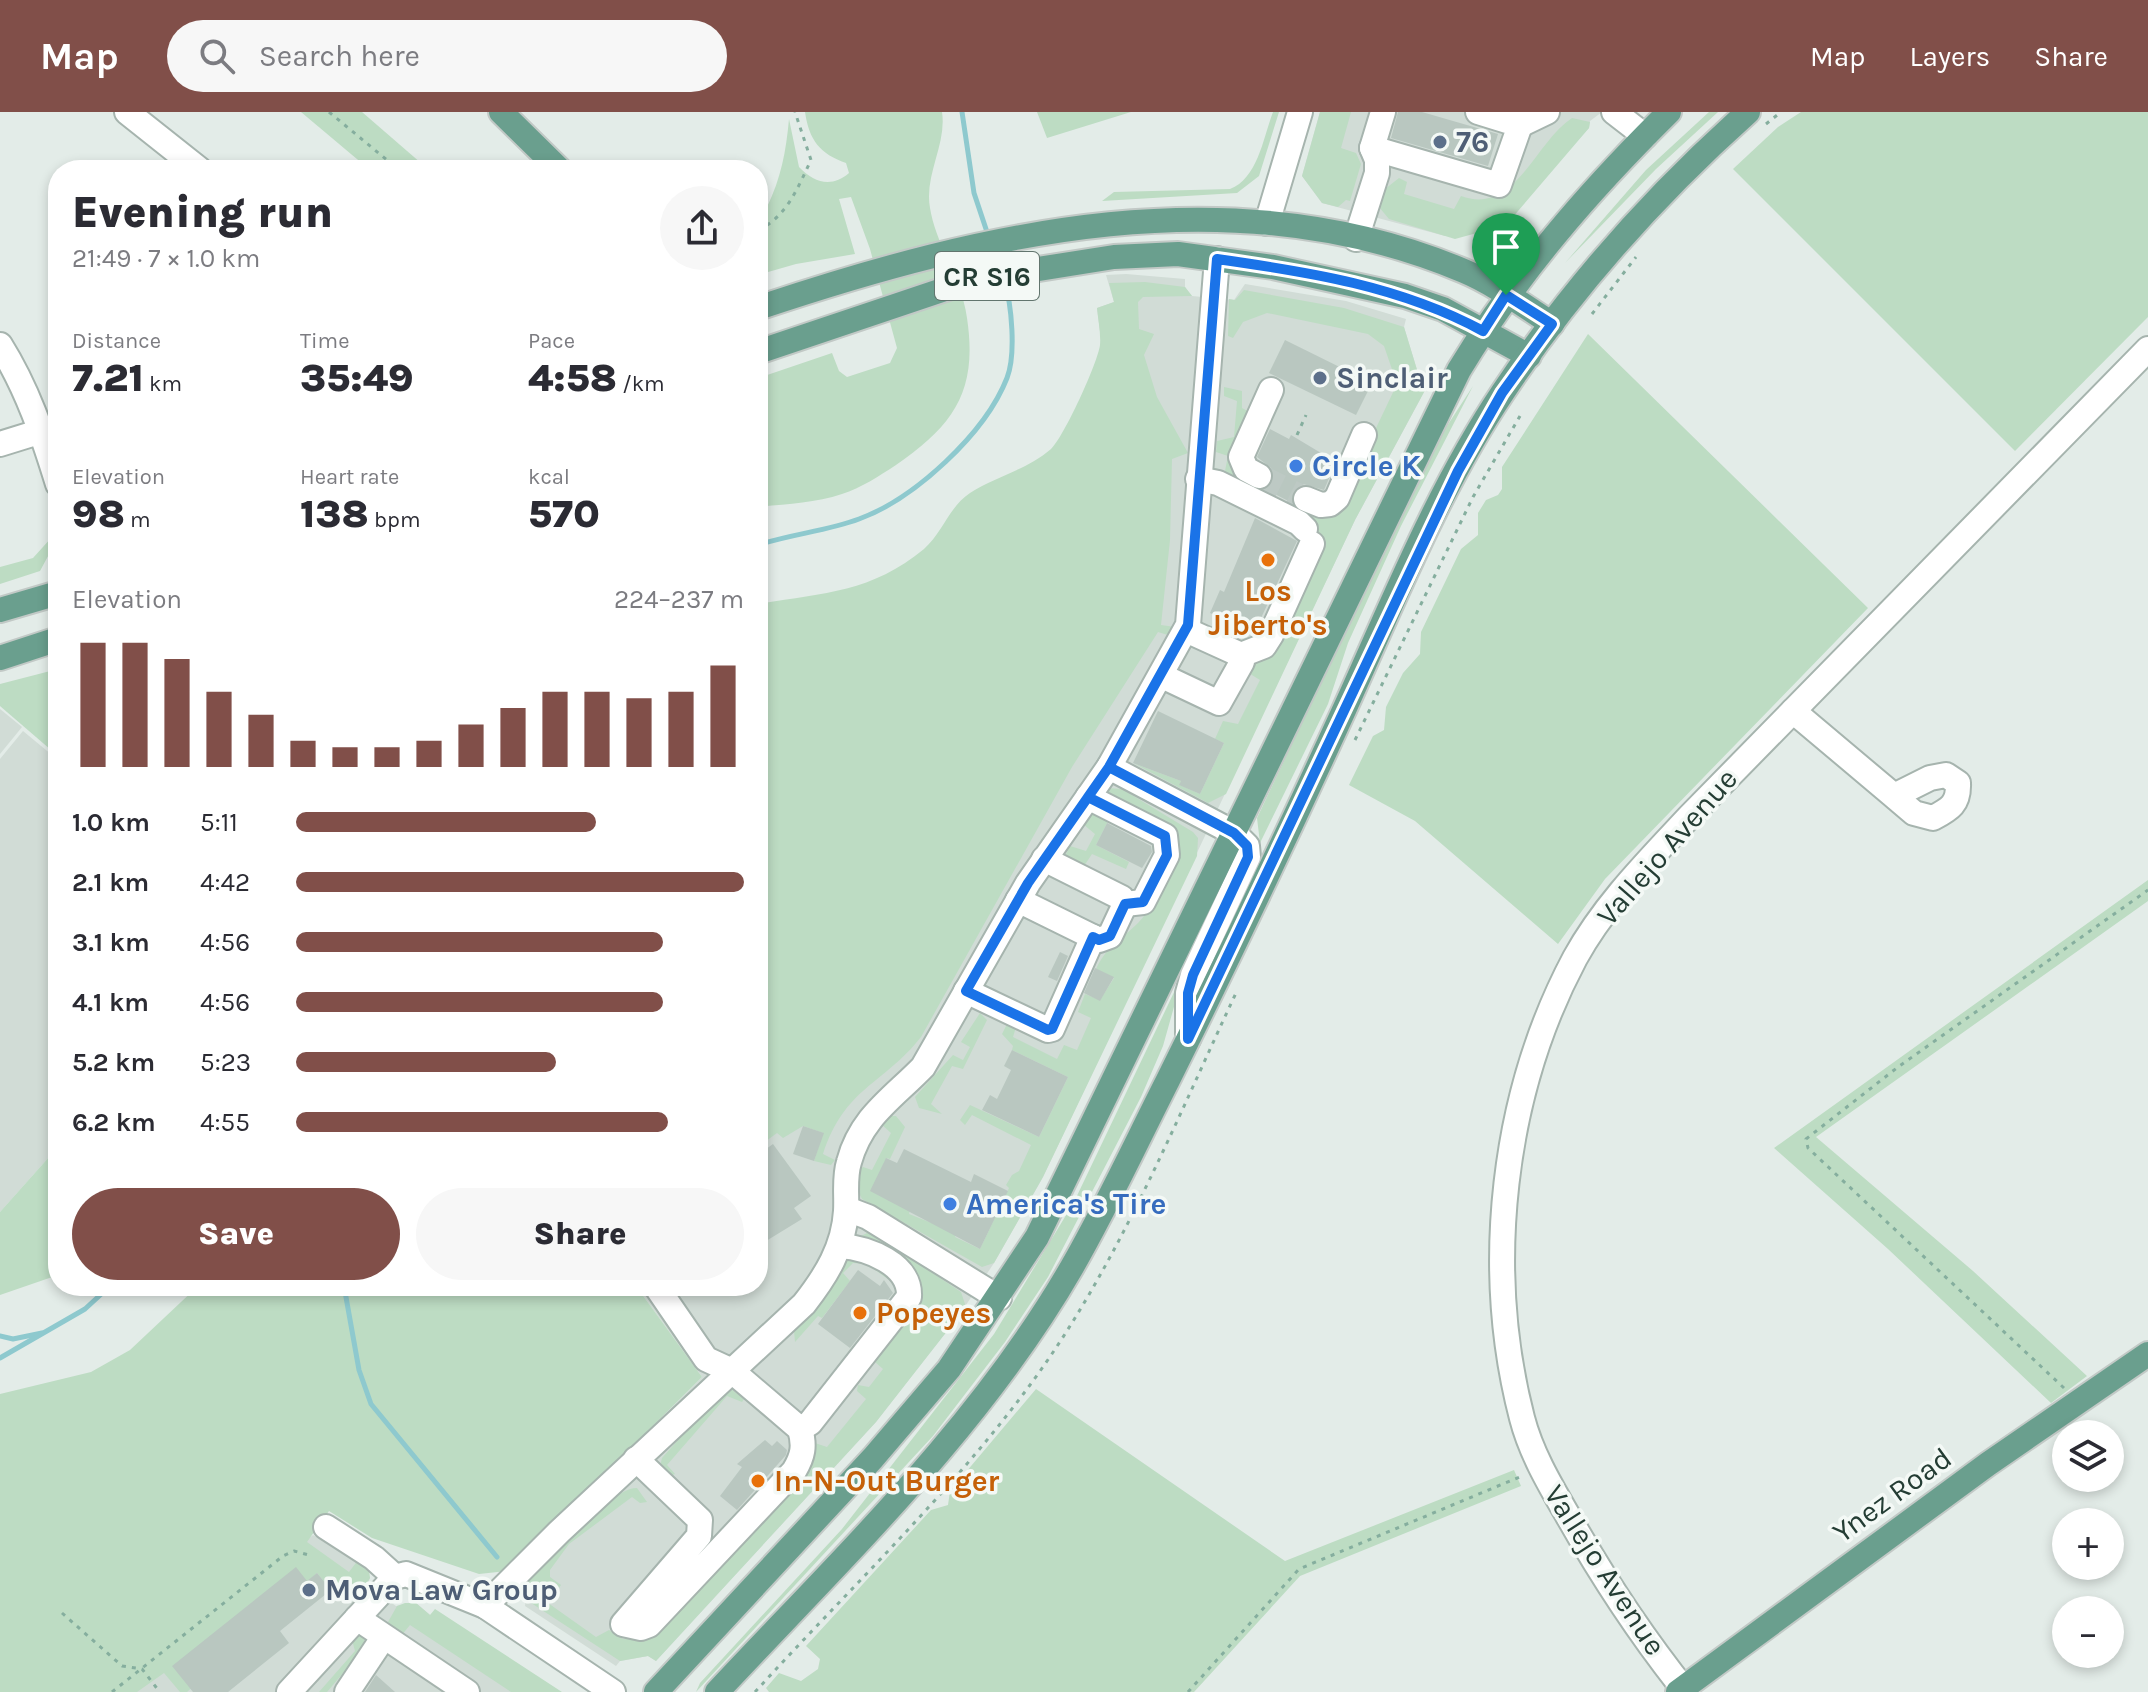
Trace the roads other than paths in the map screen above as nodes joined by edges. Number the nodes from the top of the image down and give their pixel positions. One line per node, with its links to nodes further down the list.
1 (127, 112): 13 (street)
2 (501, 112): 14 (main road)
3 (1300, 112): 15 (street)
4 (1383, 112): 12 (street)
5 (1478, 112): 10 (street)
6 (1547, 112): 10 (street)
7 (1614, 112): 11 (street)
8 (1669, 112): 11 (main road)
9 (1748, 112): 20 (main road)
10 (1520, 125): 12 (street)
11 (1645, 136): 18 (main road)
12 (1372, 148): 16 (street)
13 (187, 160)
14 (550, 160)
15 (1267, 223): 16 (main road, CR S16); 19 (main road, CR S16)
16 (1356, 239): 18 (main road, CR S16)
17 (1217, 259): 21 (main road, CR S16); 23 (main road, CR S16); 32 (street)
18 (1506, 295): 20 (main road, CR S16); 21 (main road)
19 (768, 305)
20 (1552, 324): 25 (main road)
21 (1483, 331): 25 (main road, CR S16); 45 (main road)
22 (0, 345): 27 (street)
23 (768, 348)
24 (2148, 349): 41 (street, Vallejo Avenue)
25 (1529, 356): 51 (main road)
26 (1271, 390): 31 (street)
27 (48, 426)
28 (48, 430): 30 (street)
29 (1364, 435): 33 (street)
30 (0, 444)
31 (1259, 476)
32 (1198, 479): 36 (street); 38 (street)
33 (1306, 499)
34 (48, 596): 35 (main road)
35 (0, 610)
36 (1186, 630): 38 (street); 40 (street)
37 (48, 642): 39 (main road)
38 (1241, 655): 40 (street)
39 (0, 658)
40 (1162, 676): 42 (street)
41 (1793, 711): 43 (street); 66 (street, Vallejo Avenue)
42 (1109, 767): 44 (street); 45 (street)
43 (1894, 796)
44 (1088, 797): 46 (street); 48 (street)
45 (1234, 833): 51 (street); 55 (main road)
46 (1044, 859): 47 (street); 48 (street)
47 (1018, 900): 49 (street); 50 (street)
48 (1125, 904): 49 (street)
49 (1093, 937): 50 (street)
50 (966, 991): 52 (street)
51 (1188, 1039): 73 (main road)
52 (847, 1209): 53 (street); 55 (street)
53 (840, 1246): 57 (street); 58 (street)
54 (663, 1296): 57 (street)
55 (999, 1298): 72 (main road)
56 (2148, 1354): 66 (main road, Ynez Road)
57 (732, 1371): 58 (street); 59 (street)
58 (800, 1429): 59 (street)
59 (636, 1459): 62 (street)
60 (326, 1527): 61 (street)
61 (395, 1577): 62 (street); 63 (street)
62 (485, 1606): 71 (street)
63 (357, 1618): 64 (street); 67 (street)
64 (383, 1638): 65 (street); 70 (street)
65 (361, 1670): 68 (street); 69 (street)
66 (1682, 1691)
67 (289, 1692)
68 (332, 1692)
69 (347, 1692)
70 (467, 1692)
71 (613, 1692)
72 (656, 1692)
73 (717, 1692)

